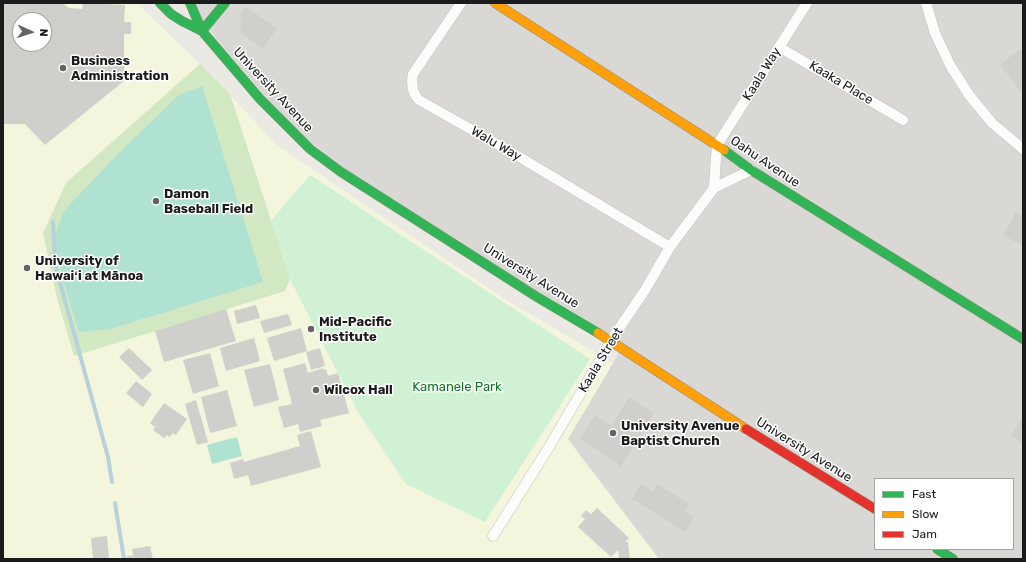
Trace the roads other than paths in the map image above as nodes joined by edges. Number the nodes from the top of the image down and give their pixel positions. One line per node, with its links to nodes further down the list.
1 (160, 3): 8 (main road, University Avenue)
2 (190, 3): 8 (main road, University Avenue)
3 (225, 3): 8 (main road)
4 (461, 3): 15 (street, Walu Way)
5 (807, 3): 9 (street, Kaala Way)
6 (926, 3): 12 (street)
7 (498, 4): 11 (main road, Oahu Avenue)
8 (202, 31): 17 (main road, University Avenue)
9 (779, 47): 10 (street, Kaaka Place); 11 (street, Kaala Way)
10 (903, 120)
11 (717, 145): 13 (main road, Oahu Avenue); 14 (street)
12 (1023, 149)
13 (751, 170): 14 (street, Kaala Street); 16 (main road, Oahu Avenue)
14 (714, 188): 15 (street, Kaala Street)
15 (670, 248): 17 (street, Kaala Street)
16 (1023, 339)
17 (611, 341): 18 (main road, University Avenue); 19 (street, Kaala Street)
18 (874, 508)
19 (494, 536)
20 (939, 550): 21 (main road)
21 (953, 559)

